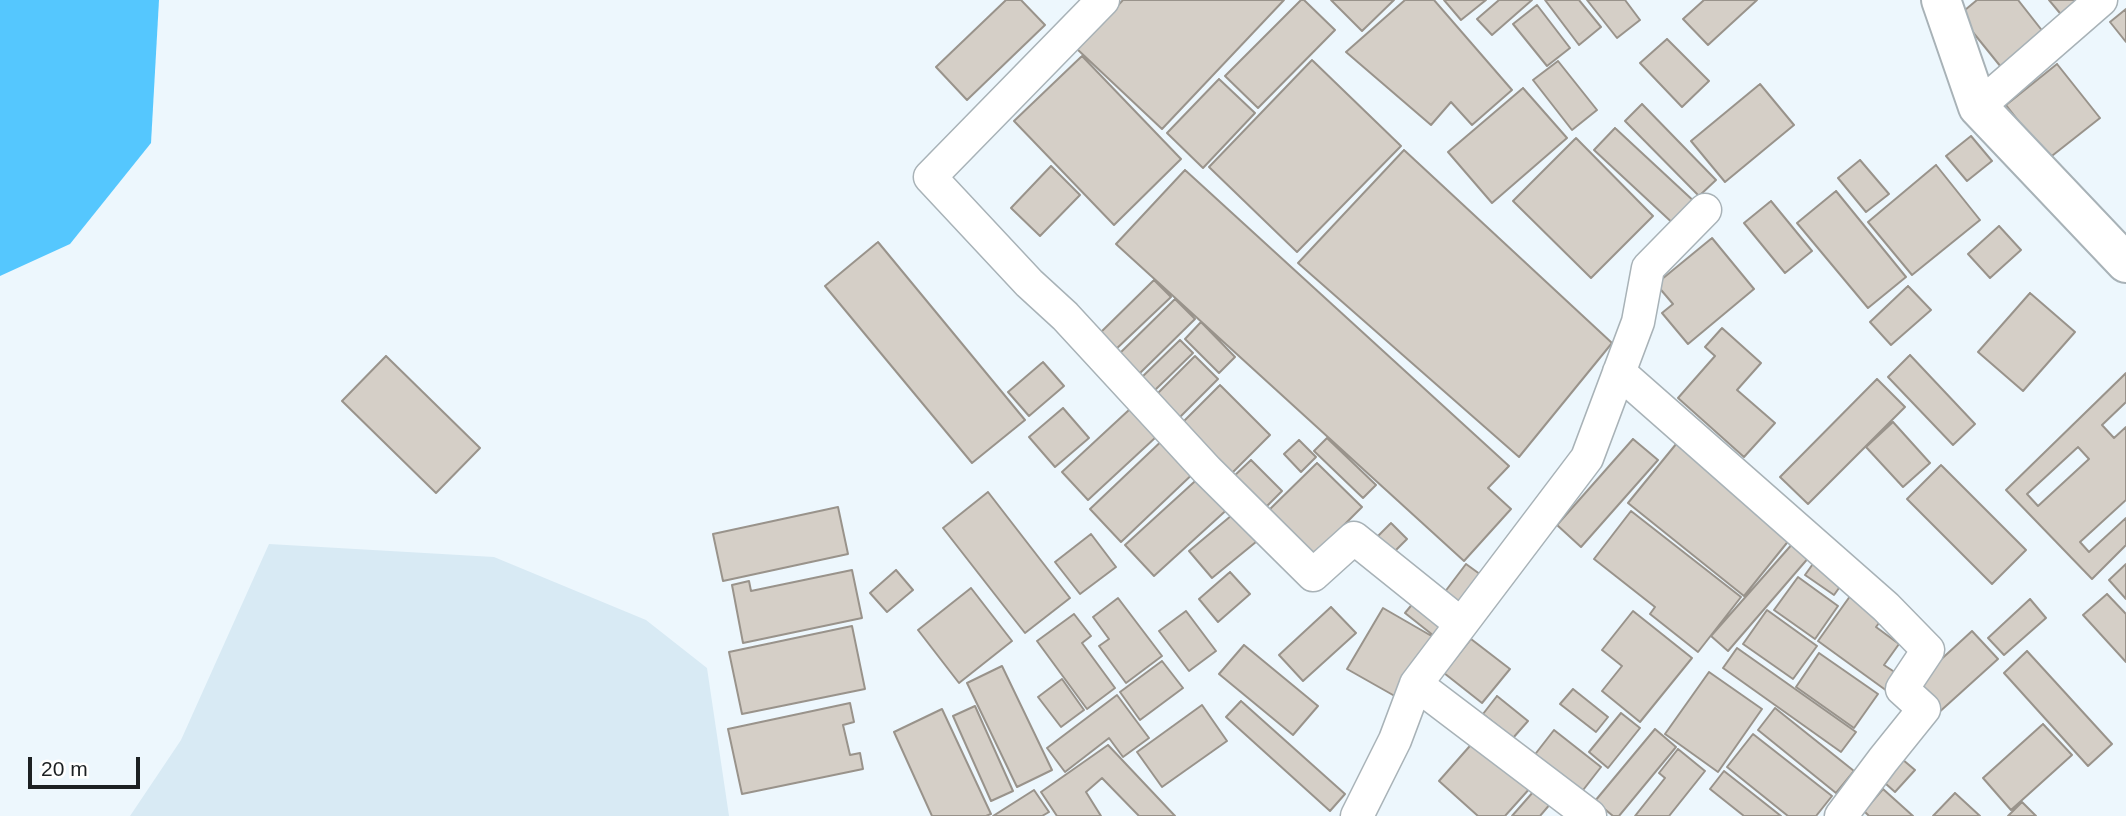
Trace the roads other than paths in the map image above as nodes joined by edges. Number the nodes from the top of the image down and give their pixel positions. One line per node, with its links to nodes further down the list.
1 (1103, 0): 8 (street)
2 (1941, 0): 4 (street)
3 (2101, 0): 4 (street)
4 (1978, 107): 6 (street)
5 (1705, 210): 7 (street)
6 (2126, 263)
7 (1619, 372): 8 (street); 12 (street)
8 (1461, 624): 9 (street)
9 (1416, 684): 10 (street); 11 (street)
10 (1356, 816)
11 (1590, 816)
12 (1841, 816)

